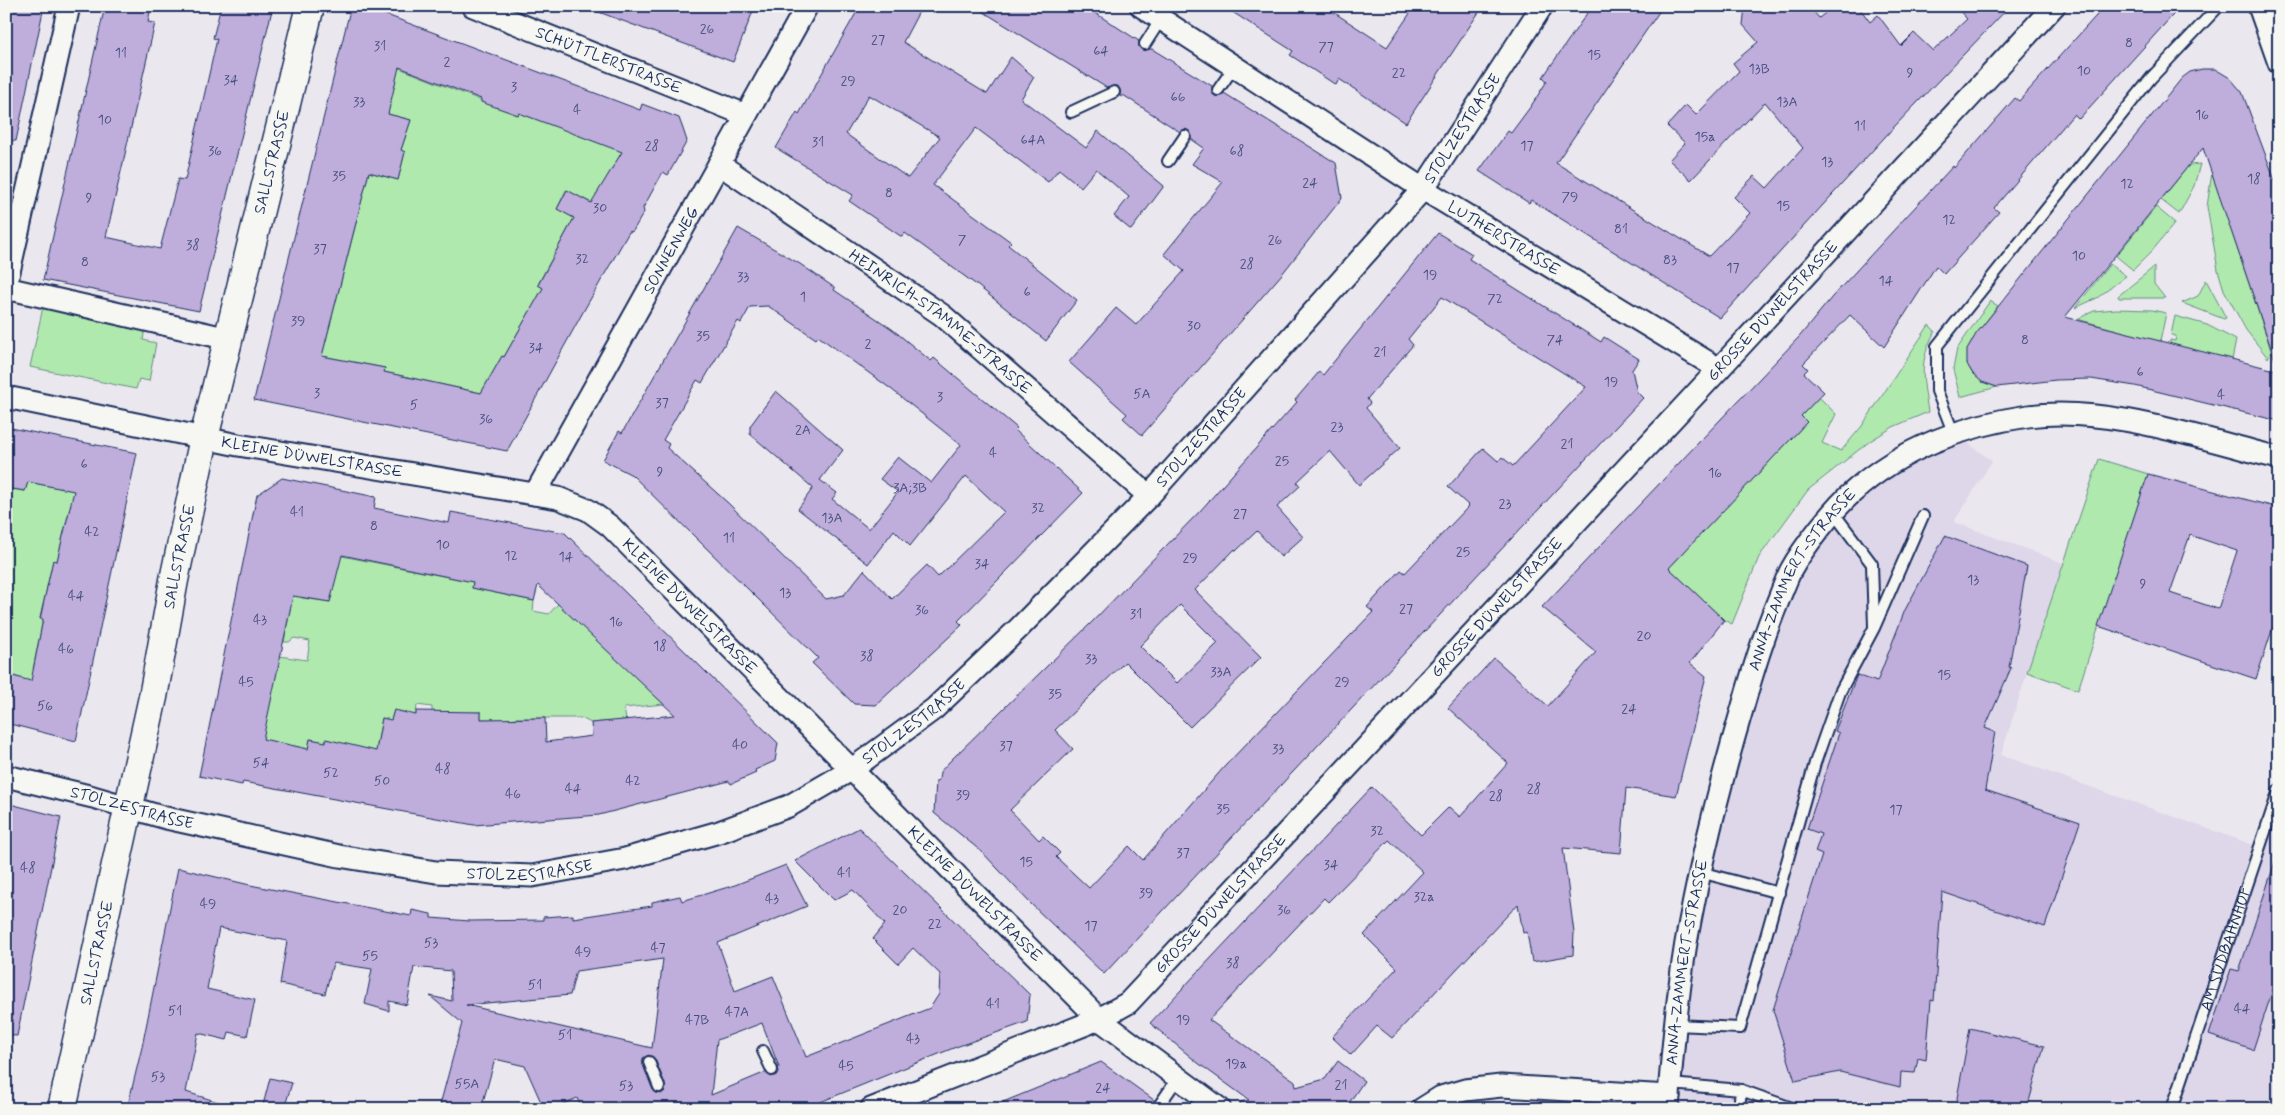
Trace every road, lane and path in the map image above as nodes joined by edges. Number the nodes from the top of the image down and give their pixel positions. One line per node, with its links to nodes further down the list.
1 (68, 6): 23 (street)
2 (310, 6): 24 (street, SALLSTRASSE)
3 (473, 6): 18 (street, SCHÜTTLERSTRASSE)
4 (807, 6): 18 (street, SONNENWEG)
5 (1141, 6): 10 (street, LUTHERSTRASSE)
6 (1542, 6): 22 (street, STOLZESTRASSE)
7 (2054, 6): 25 (street, GROSSE DÜWELSTRASSE)
8 (2218, 6): 27 (lane)
9 (2259, 6): 11 (street)
10 (1165, 12): 12 (lane); 14 (street, LUTHERSTRASSE)
11 (2273, 28): 13 (street)
12 (1145, 44)
13 (2279, 63)
14 (1234, 67): 15 (lane); 22 (street, LUTHERSTRASSE)
15 (1218, 90)
16 (1114, 92): 17 (lane)
17 (1071, 112)
18 (746, 115): 21 (street, SONNENWEG)
19 (1185, 136): 20 (lane)
20 (1168, 161)
21 (719, 164): 30 (street, SONNENWEG); 31 (street, HEINRICH-STAMME-STRASSE)
22 (1424, 189): 25 (street, LUTHERSTRASSE); 31 (street, STOLZESTRASSE)
23 (6, 286): 24 (street)
24 (228, 339): 28 (street, SALLSTRASSE)
25 (1719, 369): 41 (street, GROSSE DÜWELSTRASSE)
26 (6, 397): 28 (street, KLEINE DÜWELSTRASSE)
27 (1953, 432): 29 (street, ANNA-ZAMMERT-STRASSE); 32 (street, ANNA-ZAMMERT-STRASSE)
28 (204, 438): 30 (street, KLEINE DÜWELSTRASSE); 38 (street, SALLSTRASSE)
29 (2279, 458)
30 (536, 494): 35 (street, KLEINE DÜWELSTRASSE)
31 (1149, 496): 35 (street, STOLZESTRASSE)
32 (1833, 512): 34 (lane); 39 (street, ANNA-ZAMMERT-STRASSE)
33 (1923, 516): 34 (lane)
34 (1874, 628): 40 (lane)
35 (851, 770): 38 (street, STOLZESTRASSE); 41 (street, KLEINE DÜWELSTRASSE)
36 (6, 776): 38 (street, STOLZESTRASSE)
37 (2279, 790): 57 (lane, AM SÜDBAHNHOF)
38 (128, 806): 51 (street, SALLSTRASSE)
39 (1700, 872): 40 (lane); 42 (street, ANNA-ZAMMERT-STRASSE)
40 (1779, 893): 42 (lane)
41 (1099, 1019): 46 (street, KLEINE DÜWELSTRASSE); 52 (street, GROSSE DÜWELSTRASSE)
42 (1676, 1025): 49 (street, ANNA-ZAMMERT-STRASSE)
43 (763, 1051): 45 (lane)
44 (649, 1062): 47 (lane)
45 (772, 1070)
46 (1178, 1078): 50 (lane); 53 (street, KLEINE DÜWELSTRASSE)
47 (660, 1087)
48 (1741, 1090): 49 (lane); 55 (lane); 56 (lane)
49 (1669, 1096): 54 (street)
50 (1160, 1104)
51 (62, 1109)
52 (871, 1109)
53 (1220, 1109)
54 (1422, 1109)
55 (1739, 1109)
56 (1795, 1109)
57 (2172, 1109)

